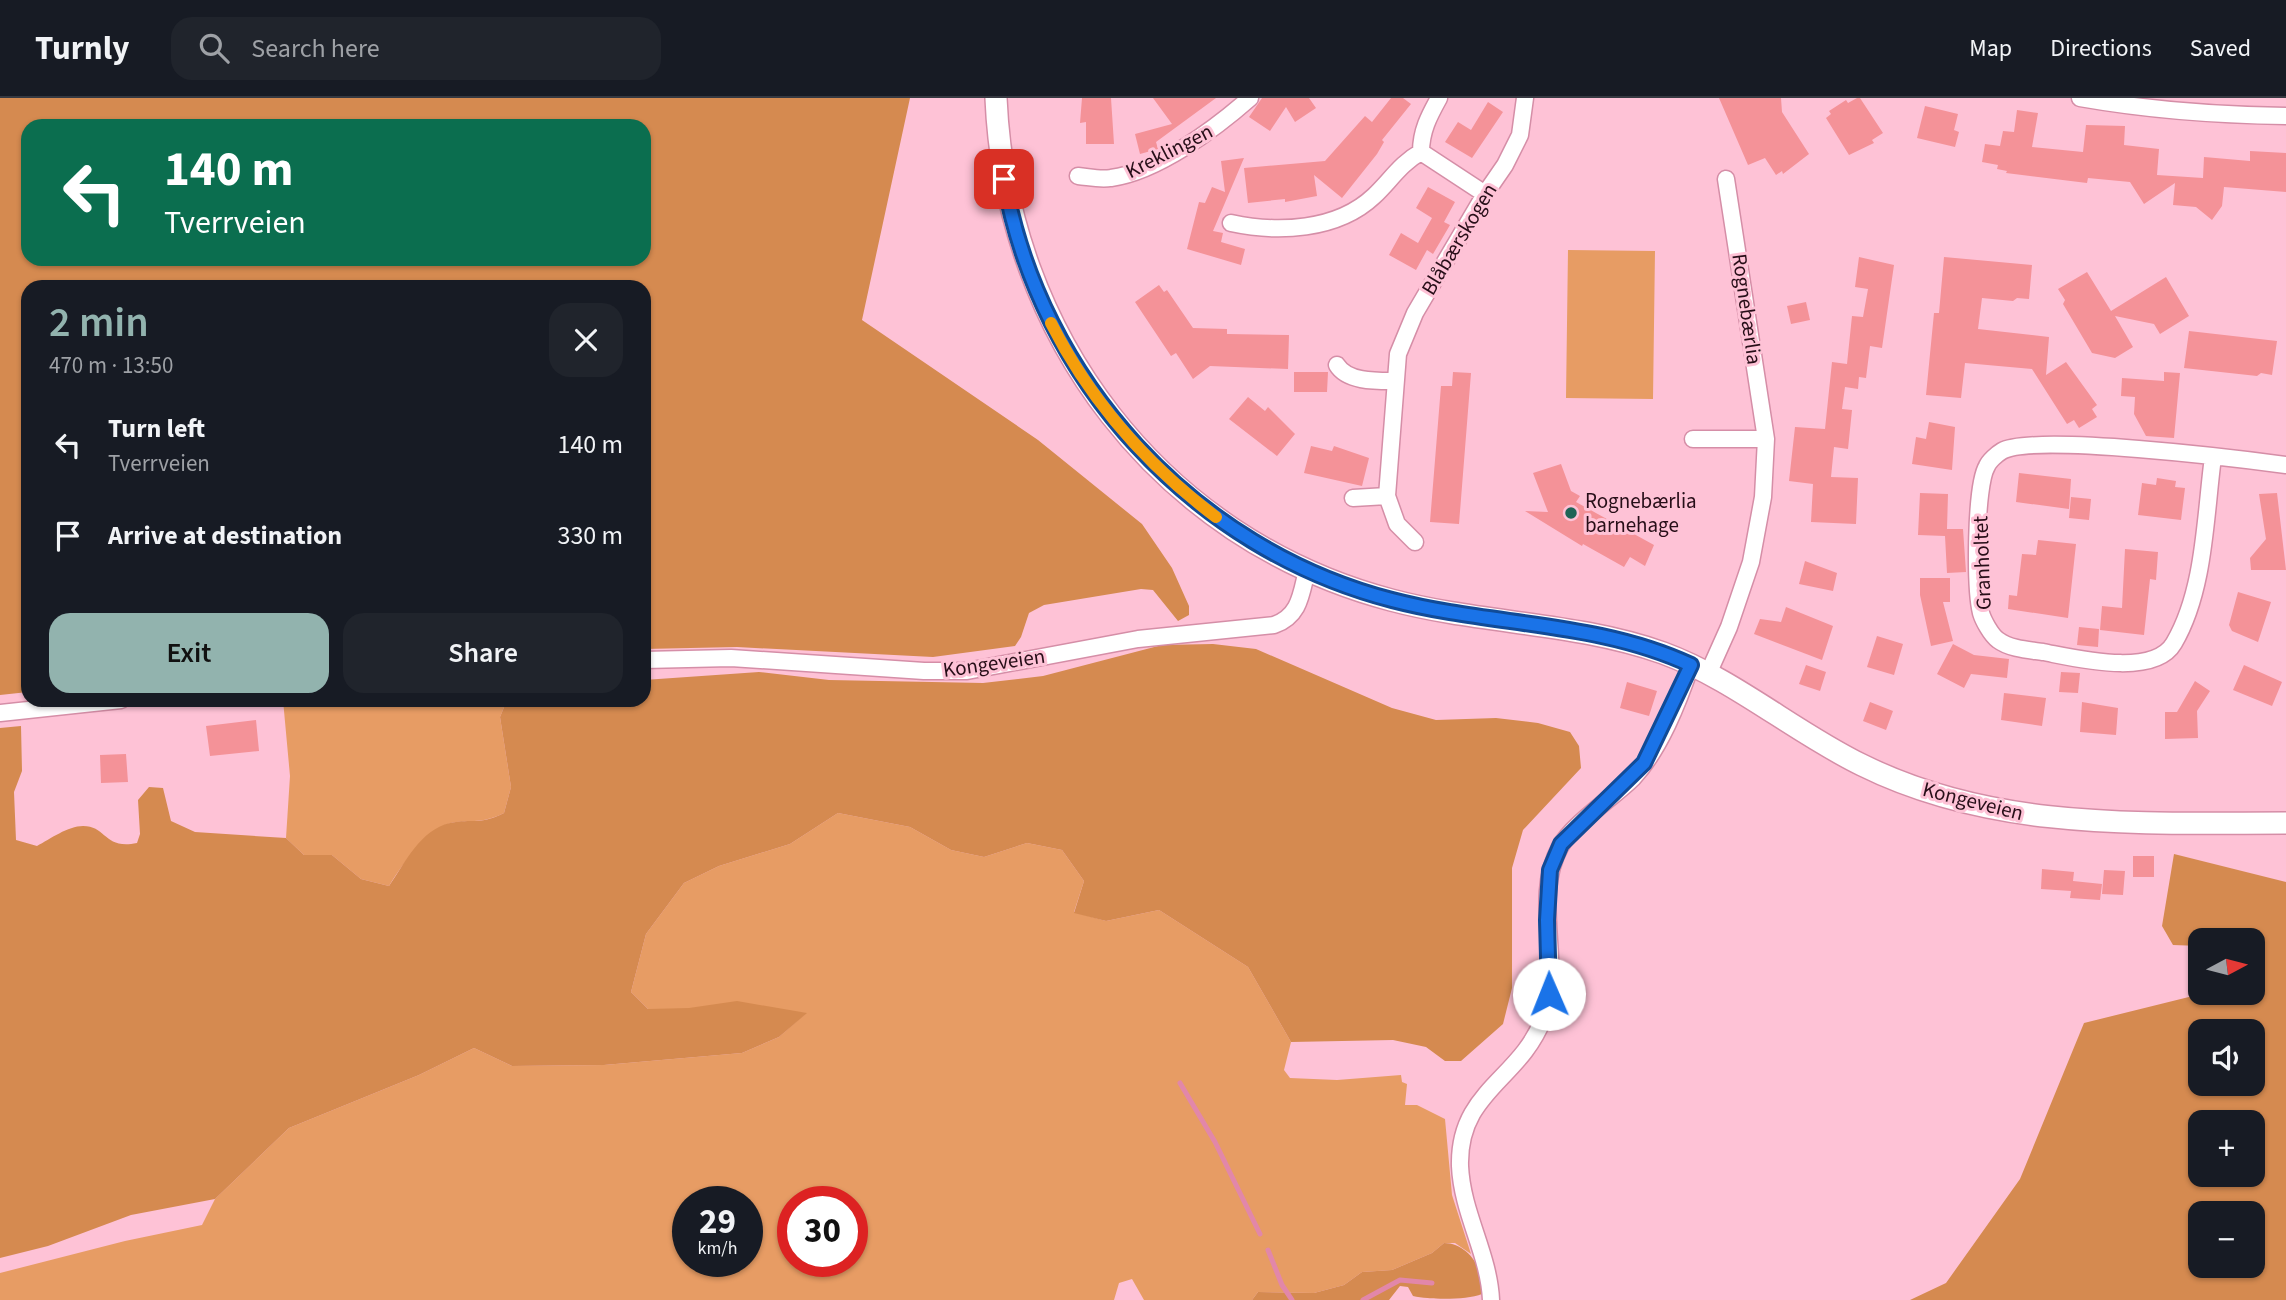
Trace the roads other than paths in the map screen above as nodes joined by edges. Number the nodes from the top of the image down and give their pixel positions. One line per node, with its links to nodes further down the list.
1 (996, 98): 21 (main road, Kongeveien)
2 (1250, 98): 8 (street, Kreklingen)
3 (1439, 98): 7 (street)
4 (1525, 98): 10 (street, Blåbærskogen)
5 (2080, 98): 6 (street)
6 (2286, 116)
7 (1421, 152): 10 (street); 11 (street)
8 (1078, 176)
9 (1726, 179): 15 (street, Rognebærlia)
10 (1485, 194): 13 (street, Blåbærskogen)
11 (1231, 223)
12 (1337, 365): 13 (street)
13 (1395, 381): 18 (street, Blåbærskogen)
14 (1693, 439): 15 (street)
15 (1766, 439): 23 (street, Rognebærlia)
16 (2213, 457): 16 (street, Granholtet); 17 (street, Granholtet)
17 (2286, 465)
18 (1387, 496): 19 (street); 20 (street, Blåbærskogen)
19 (1353, 498)
20 (1415, 542)
21 (1307, 570): 22 (street, Kongeveien); 23 (main road, Kongeveien)
22 (651, 660)
23 (1700, 670): 26 (main road, Kongeveien); 27 (street, Rognebærlia)
24 (56, 707): 25 (street)
25 (0, 713)
26 (2286, 823)
27 (1491, 1300)

